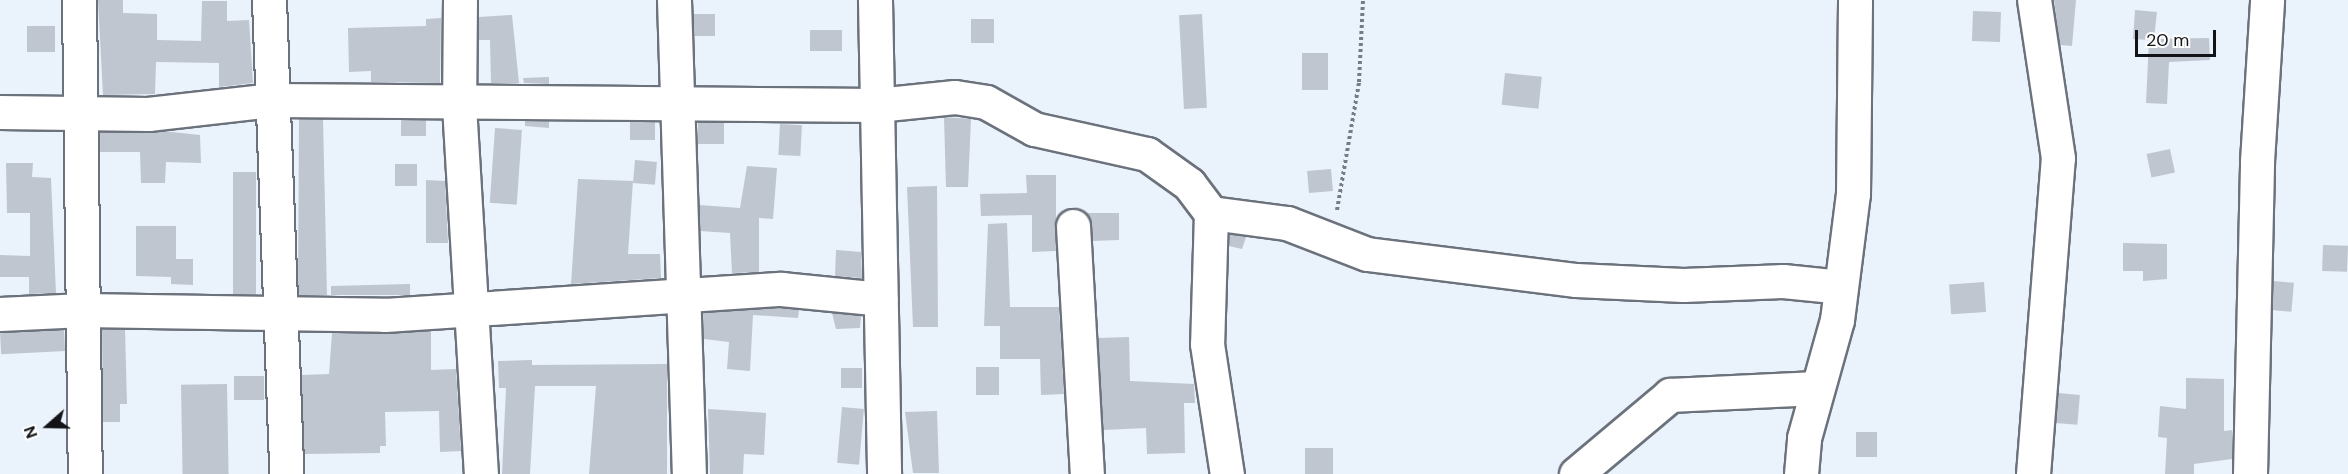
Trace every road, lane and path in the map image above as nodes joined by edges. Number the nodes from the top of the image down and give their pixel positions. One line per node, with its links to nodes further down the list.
1 (79, 0): 14 (street)
2 (269, 0): 10 (street)
3 (460, 0): 11 (street)
4 (674, 0): 12 (street)
5 (875, 0): 13 (street)
6 (1364, 0): 18 (path)
7 (1855, 0): 19 (street)
8 (2034, 0): 36 (street)
9 (2267, 0): 37 (street)
10 (273, 100): 11 (street); 14 (street); 25 (street)
11 (459, 105): 12 (street); 23 (street)
12 (674, 105): 13 (street); 20 (street)
13 (877, 105): 16 (street); 21 (street)
14 (80, 110): 15 (street); 22 (street)
15 (0, 112)
16 (1211, 213): 18 (street); 33 (street)
17 (1073, 226): 32 (street)
18 (1325, 242): 19 (street)
19 (1841, 286): 26 (street)
20 (684, 296): 21 (street); 23 (street); 30 (street)
21 (881, 299): 31 (street)
22 (82, 310): 24 (street); 25 (street); 27 (street)
23 (471, 310): 25 (street); 29 (street)
24 (0, 314)
25 (280, 315): 28 (street)
26 (1816, 388): 34 (street); 35 (street)
27 (85, 474)
28 (286, 474)
29 (481, 474)
30 (689, 474)
31 (884, 474)
32 (1087, 474)
33 (1227, 474)
34 (1576, 474)
35 (1802, 474)
36 (2033, 474)
37 (2250, 474)

